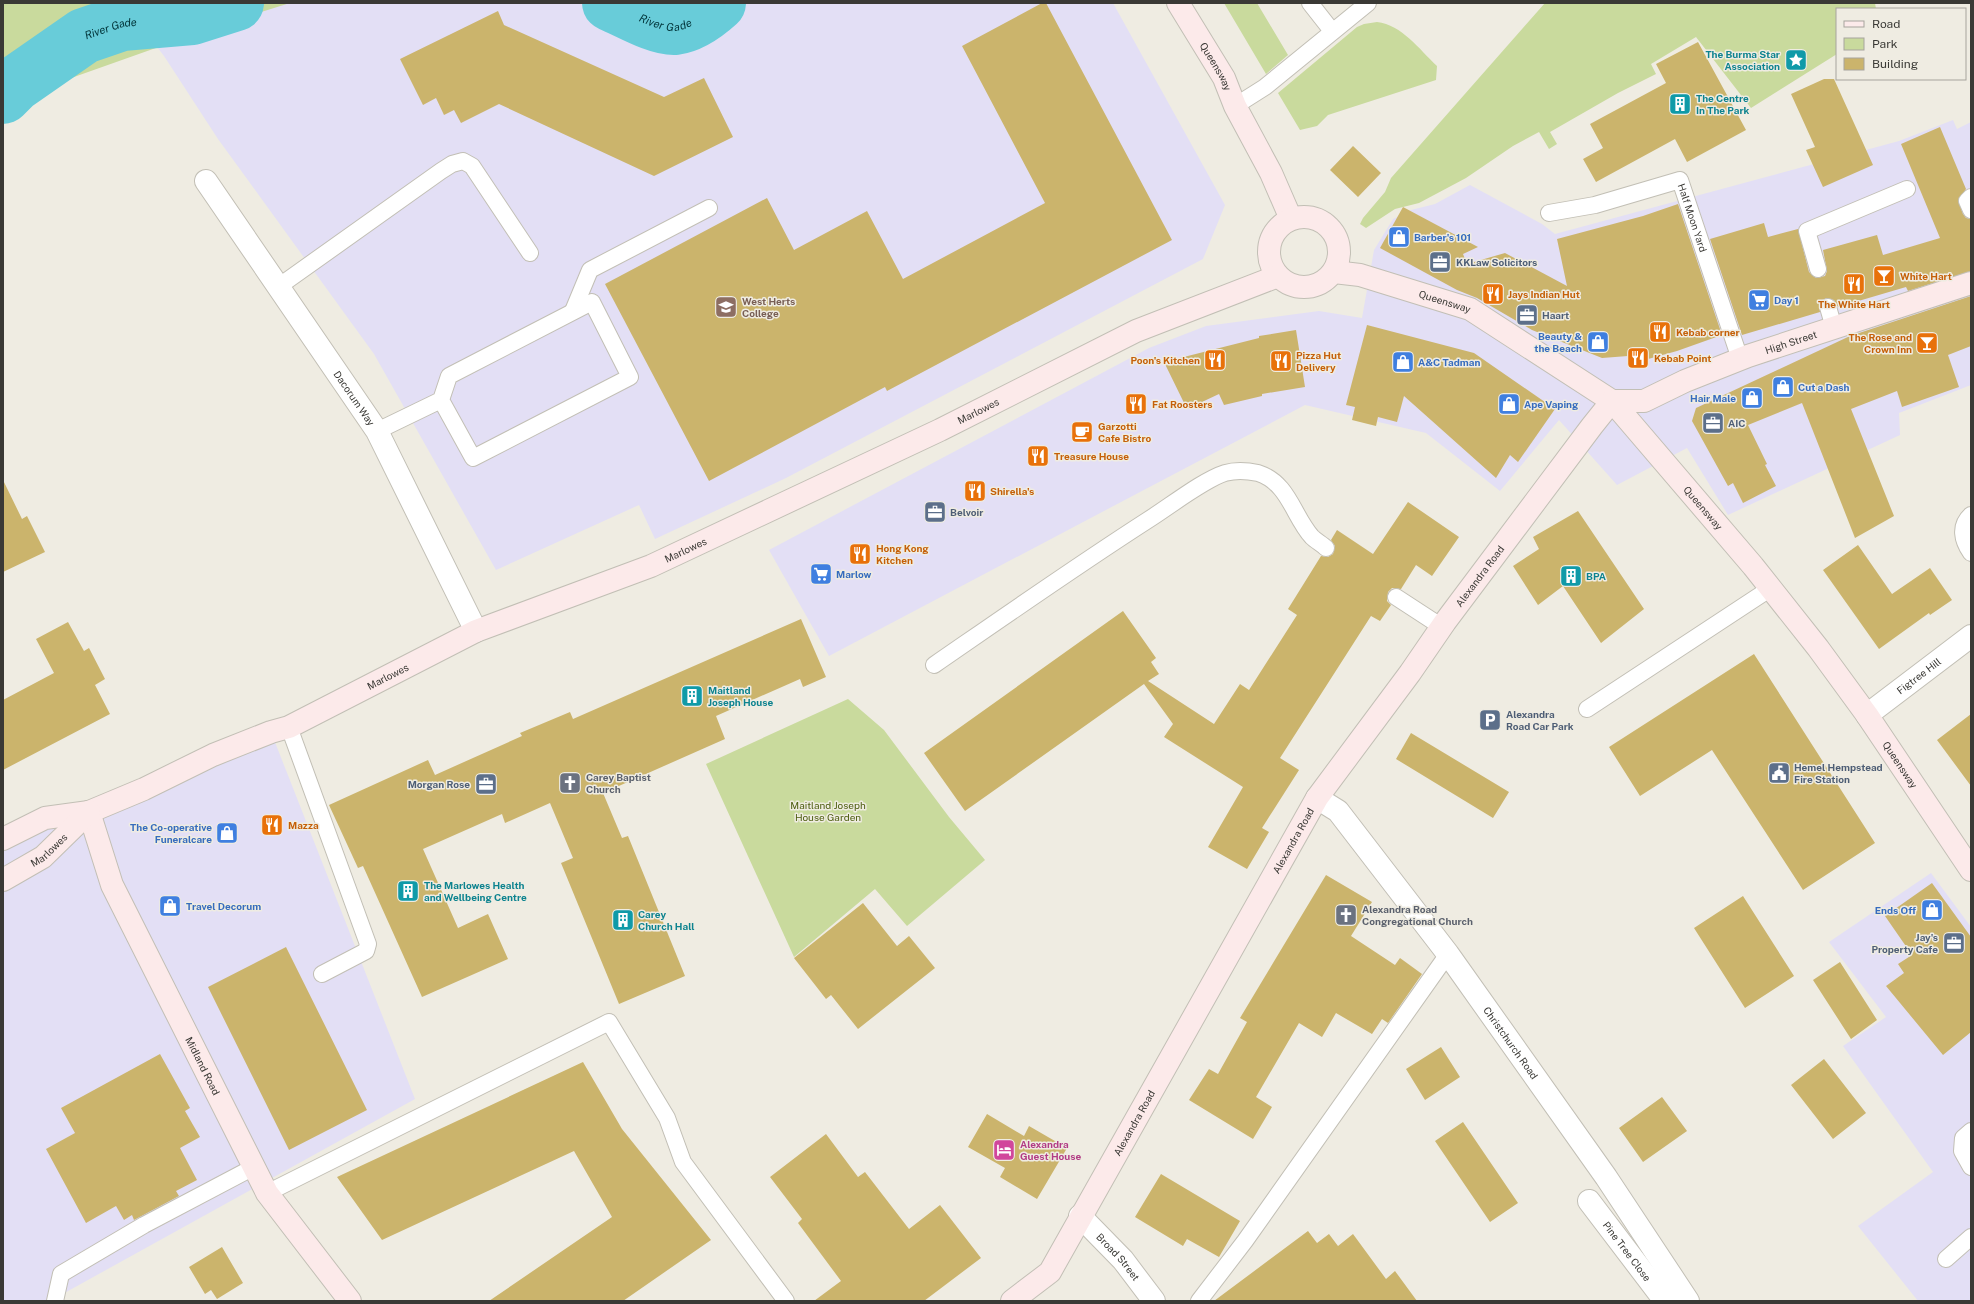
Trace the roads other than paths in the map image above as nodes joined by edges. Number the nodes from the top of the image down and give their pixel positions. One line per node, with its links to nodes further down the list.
1 (1178, 3): 5 (street, Queensway)
2 (1310, 3): 4 (lane)
3 (1368, 3): 4 (lane)
4 (1332, 31): 5 (lane)
5 (1235, 106): 12 (street, Queensway)
6 (206, 181): 18 (street, Dacorum Way)
7 (1906, 189): 14 (lane)
8 (1971, 197): 10 (lane)
9 (709, 208): 20 (lane)
10 (1971, 210)
11 (1549, 213): 22 (lane, Half Moon Yard)
12 (1291, 219): 15 (street); 16 (street)
13 (530, 253): 18 (lane)
14 (1818, 269)
15 (1334, 272): 16 (street); 24 (street, Queensway)
16 (1278, 276): 32 (street, Marlowes)
17 (1971, 283): 21 (street, High Street)
18 (278, 287): 25 (street, Dacorum Way)
19 (1828, 307): 21 (lane)
20 (573, 312): 23 (lane); 23 (lane)
21 (1834, 328): 22 (street, High Street)
22 (1740, 359): 24 (street, High Street)
23 (442, 400): 25 (lane)
24 (1612, 401): 29 (street, Queensway); 31 (street, Alexandra Road)
25 (377, 431): 32 (street, Dacorum Way)
26 (1971, 515): 28 (lane)
27 (1326, 548): 34 (lane)
28 (1971, 553)
29 (1771, 588): 35 (lane); 36 (street, Queensway)
30 (1396, 597): 31 (lane)
31 (1442, 627): 38 (street, Alexandra Road)
32 (476, 631): 37 (street, Marlowes)
33 (1971, 636): 36 (street, Figtree Hill)
34 (934, 665)
35 (1587, 709)
36 (1867, 715): 41 (street, Queensway)
37 (289, 727): 39 (street, Marlowes); 44 (lane)
38 (1317, 798): 43 (street, Christchurch Road); 50 (street, Alexandra Road)
39 (89, 812): 40 (street, Marlowes); 42 (street, Marlowes); 46 (street, Midland Road)
40 (3, 839)
41 (1971, 870)
42 (3, 880)
43 (1448, 954): 58 (lane); 60 (street, Christchurch Road)
44 (322, 974)
45 (1971, 1131): 47 (lane)
46 (254, 1167): 48 (street, Midland Road); 53 (lane)
47 (1971, 1167)
48 (267, 1193): 54 (street, Midland Road); 55 (lane)
49 (1589, 1201): 59 (street, Pine Tree Close)
50 (1080, 1216): 56 (street, Alexandra Road); 57 (street, Broad Street)
51 (1971, 1237): 52 (lane)
52 (1946, 1259)
53 (55, 1301)
54 (350, 1301)
55 (786, 1301)
56 (1012, 1301)
57 (1154, 1301)
58 (1198, 1301)
59 (1665, 1301)
60 (1688, 1301)

